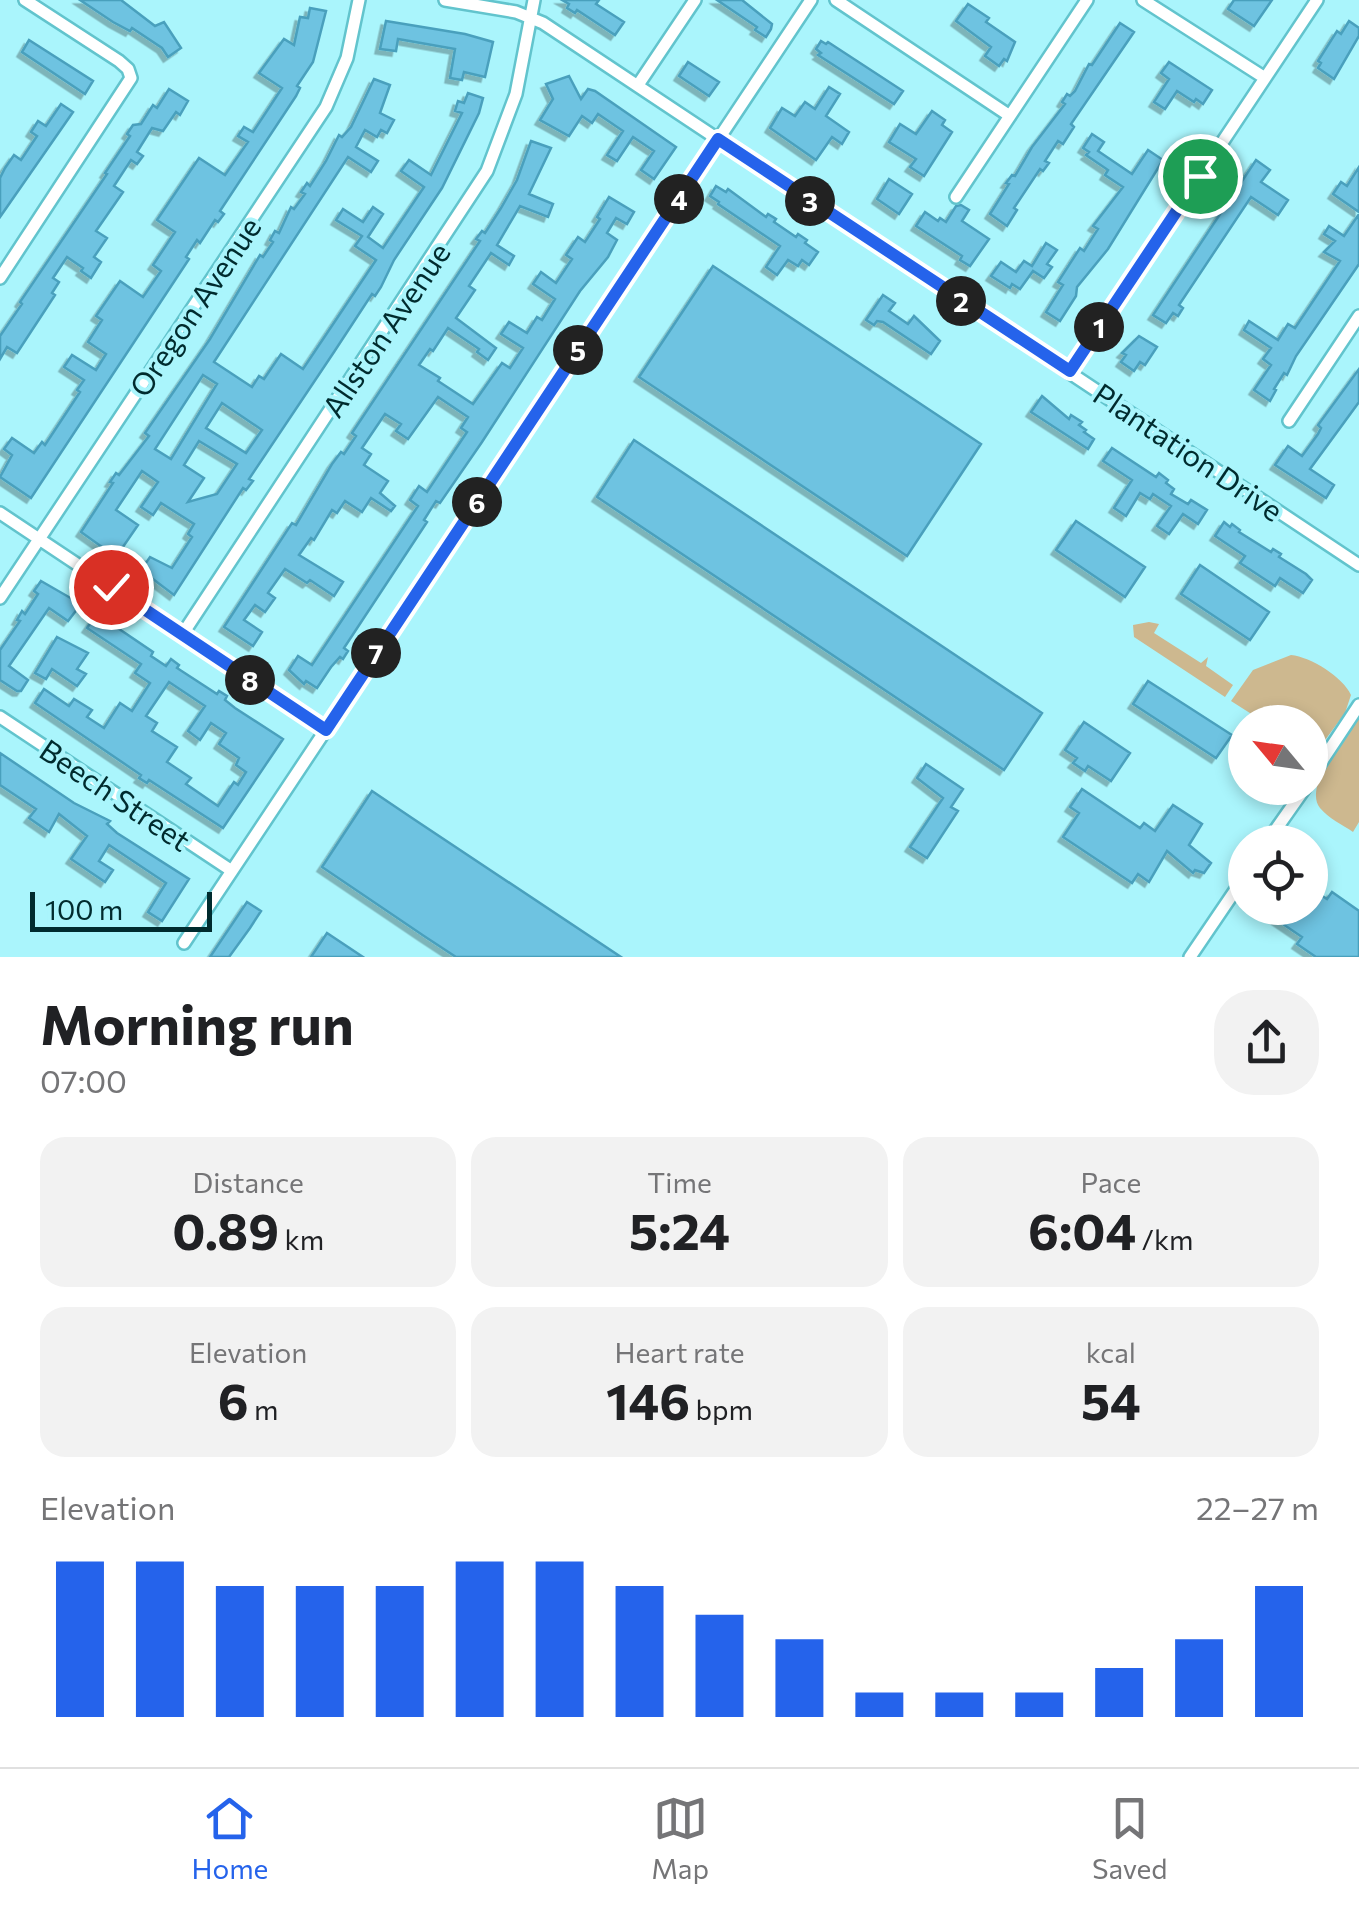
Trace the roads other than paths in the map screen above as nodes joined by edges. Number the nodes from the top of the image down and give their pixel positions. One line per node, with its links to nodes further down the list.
1 (25, 0): 17 (street)
2 (359, 0): 22 (street, Oregon Avenue)
3 (445, 0): 11 (street, Plantation Drive)
4 (534, 0): 11 (street, Allston Avenue)
5 (694, 0): 13 (street)
6 (811, 0): 15 (street)
7 (836, 0): 14 (street)
8 (1086, 0): 14 (street)
9 (1142, 0): 12 (street)
10 (1317, 0): 12 (street)
11 (530, 18): 13 (street, Plantation Drive); 25 (street, Allston Avenue)
12 (1265, 78): 19 (street)
13 (638, 86): 15 (street, Plantation Drive)
14 (1010, 116): 16 (street)
15 (718, 139): 19 (street, Plantation Drive); 28 (street)
16 (956, 197)
17 (0, 278)
18 (1359, 316): 20 (street)
19 (1070, 371): 23 (street, Plantation Drive)
20 (1289, 421)
21 (0, 513): 22 (street)
22 (39, 540): 24 (street, Oregon Avenue); 25 (street)
23 (1359, 564)
24 (0, 598)
25 (182, 634): 28 (street)
26 (1359, 706): 29 (street)
27 (0, 716): 30 (street, Beech Street)
28 (326, 730): 30 (street)
29 (1328, 752)
30 (232, 871): 32 (street)
31 (1228, 901): 33 (street)
32 (184, 943)
33 (1190, 957)

